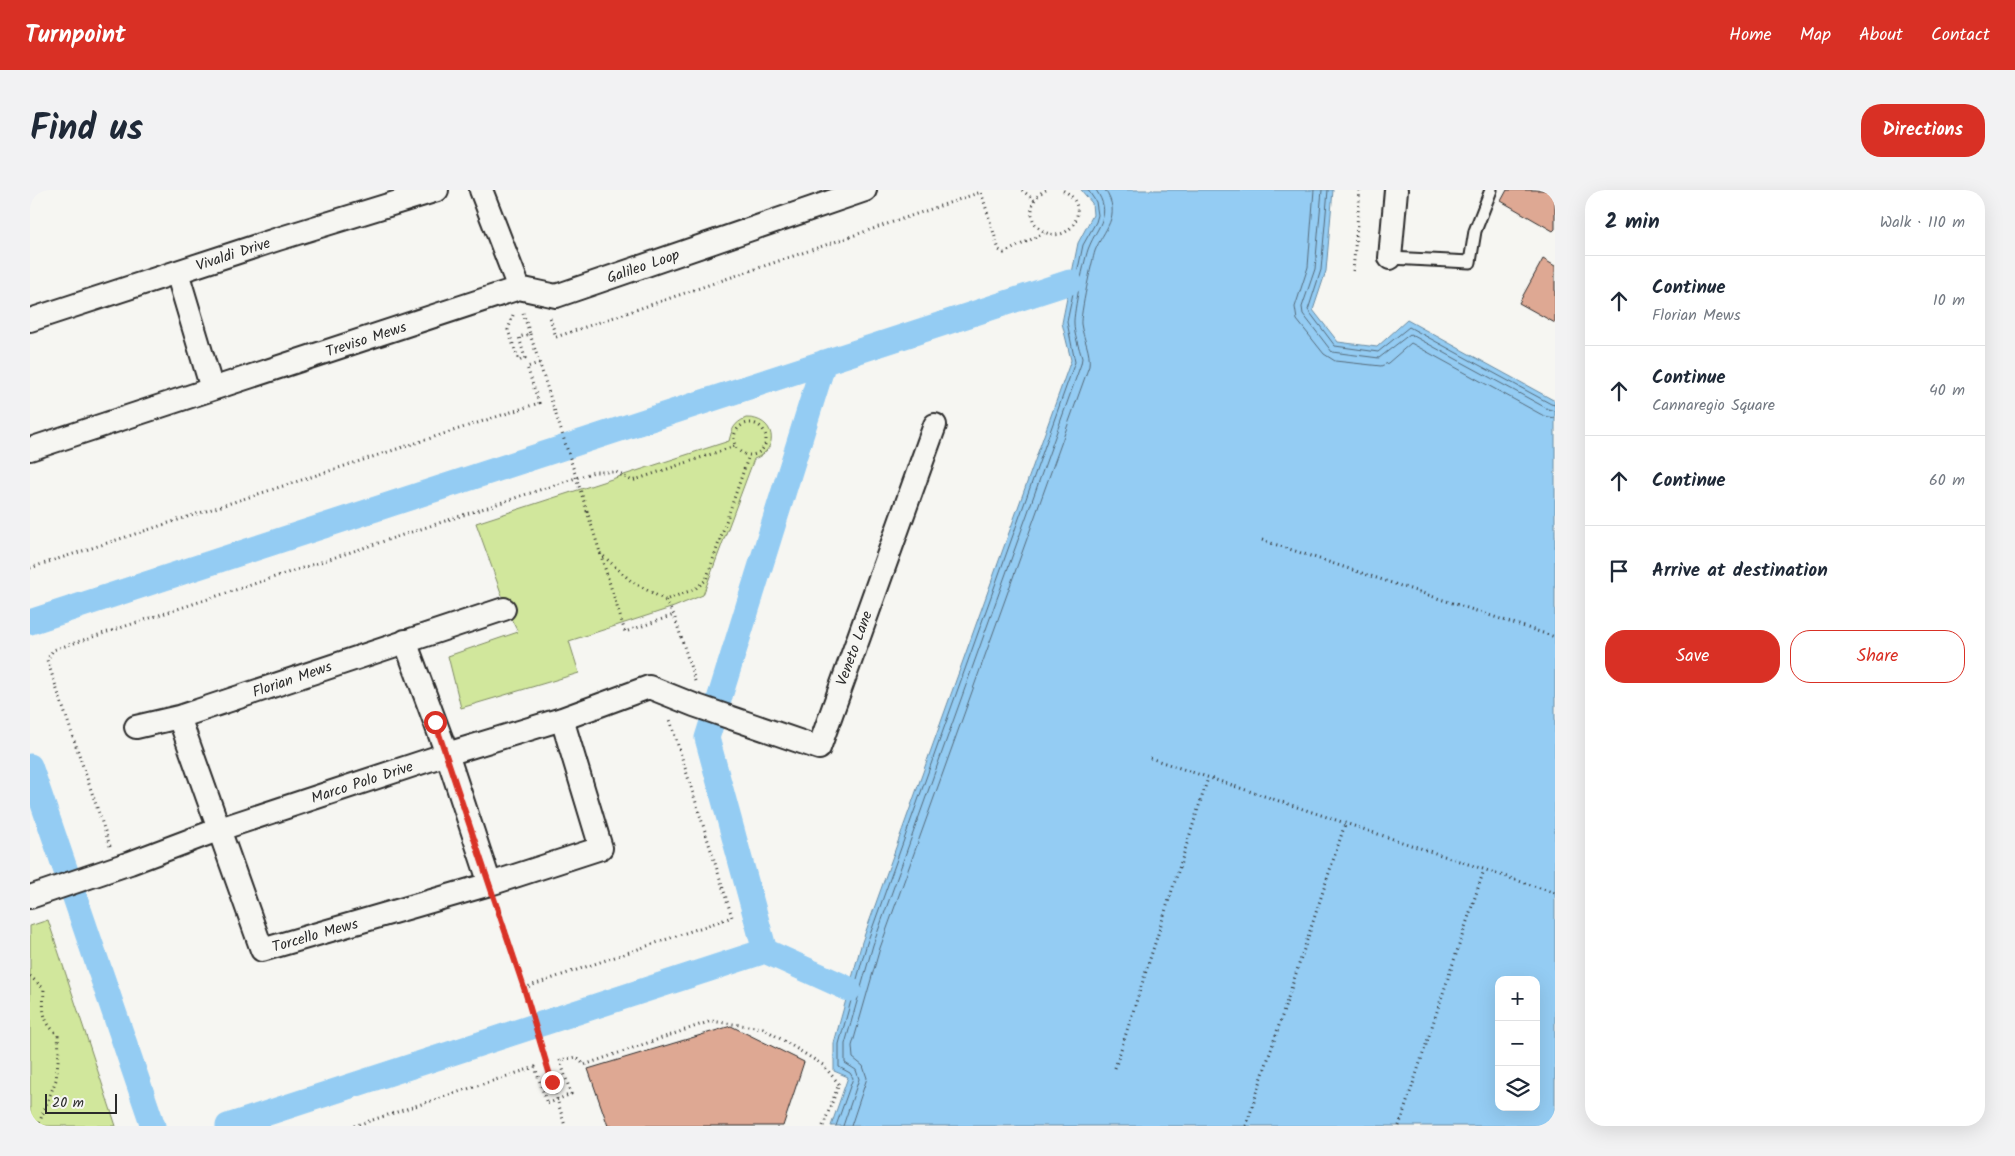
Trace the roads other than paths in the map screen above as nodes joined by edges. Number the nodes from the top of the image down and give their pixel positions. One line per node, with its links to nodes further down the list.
1 (437, 190): 7 (street, Vivaldi Drive)
2 (481, 190): 8 (street)
3 (865, 190): 8 (street, Galileo Loop)
4 (1396, 190): 6 (street)
5 (1491, 190): 6 (lane)
6 (1390, 258)
7 (177, 272): 9 (street, Vivaldi Drive); 10 (street)
8 (519, 288): 10 (street, Treviso Mews)
9 (30, 320)
10 (212, 389): 12 (street, Treviso Mews)
11 (935, 425): 15 (street, Veneto Lane)
12 (30, 449)
13 (504, 609): 14 (street, Florian Mews)
14 (406, 641): 16 (street, Florian Mews); 19 (street)
15 (691, 704): 17 (street, Marco Polo Drive)
16 (179, 717): 18 (street, Florian Mews); 20 (street)
17 (562, 720): 19 (street, Marco Polo Drive); 21 (street)
18 (136, 727)
19 (447, 754): 20 (street, Marco Polo Drive); 21 (street)
20 (220, 829): 21 (street, Torcello Mews); 22 (street, Marco Polo Drive)
21 (490, 884)
22 (30, 897)

